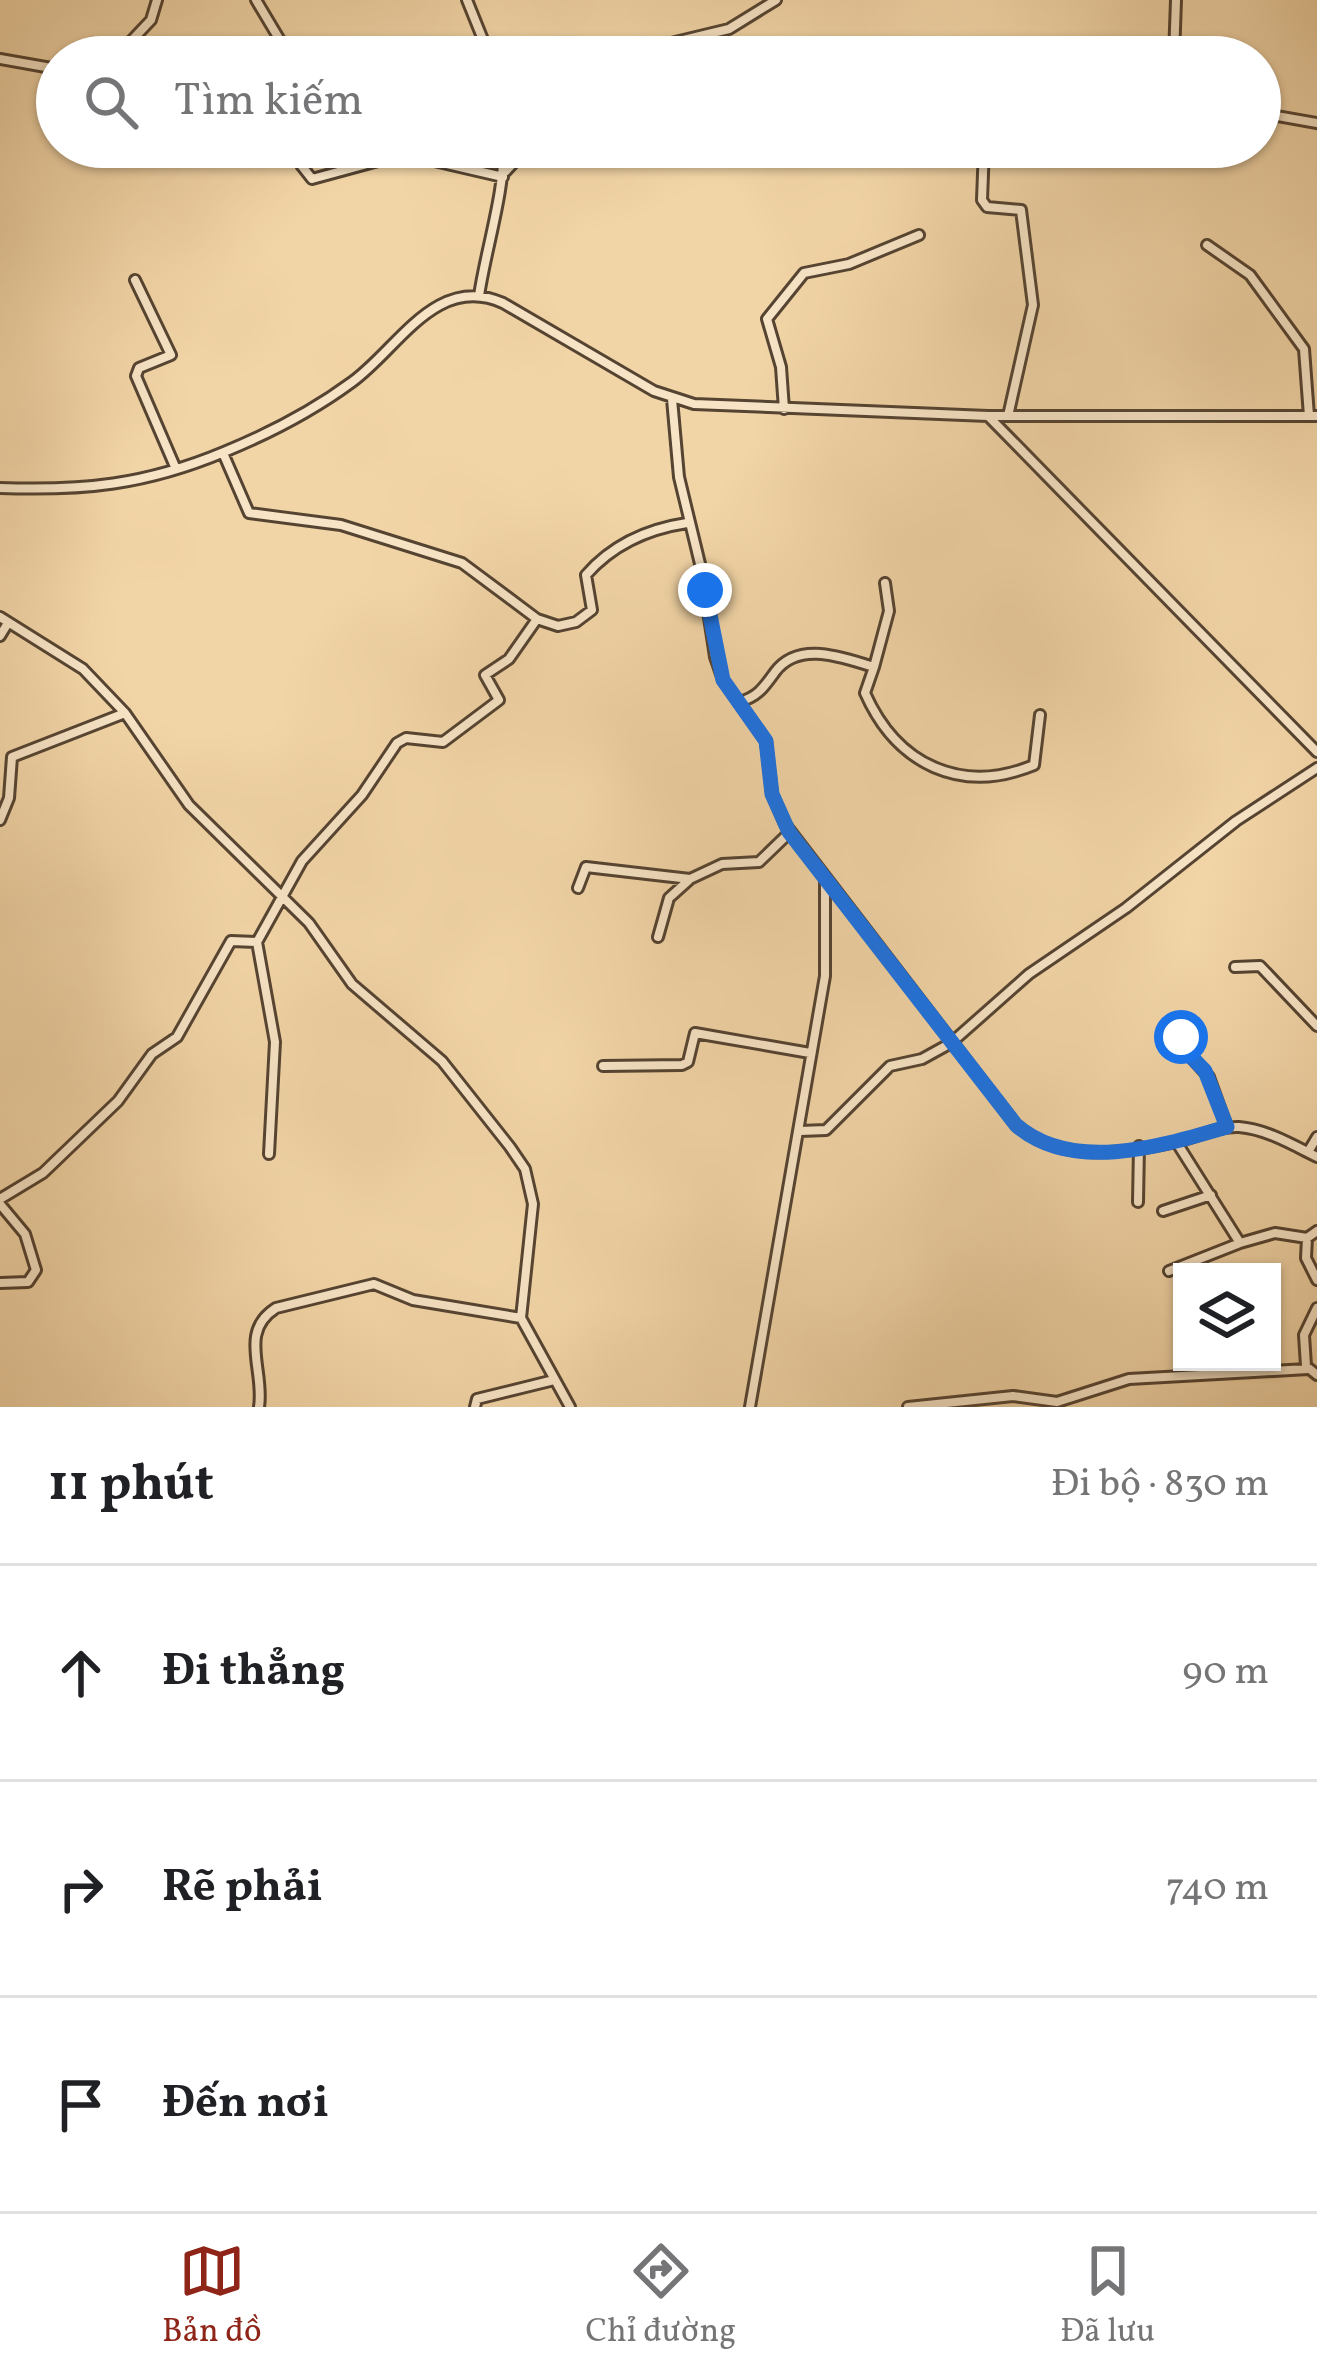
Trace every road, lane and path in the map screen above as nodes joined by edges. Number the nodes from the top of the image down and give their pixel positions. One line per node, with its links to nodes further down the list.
1 (157, 0): 6 (street)
2 (256, 0): 7 (street)
3 (467, 0): 8 (street)
4 (776, 0): 9 (street)
5 (1176, 0): 10 (street)
6 (136, 36)
7 (277, 36)
8 (482, 36)
9 (700, 36)
10 (1175, 36)
11 (0, 59): 12 (street)
12 (36, 65)
13 (1281, 117): 14 (street)
14 (1317, 123)
15 (304, 168): 16 (street)
16 (357, 168)
17 (477, 168): 21 (street)
18 (504, 168): 21 (street)
19 (509, 168): 21 (street)
20 (983, 168): 29 (street)
21 (504, 174): 25 (street)
22 (919, 235): 27 (street)
23 (1207, 245): 30 (street)
24 (135, 280): 32 (street)
25 (479, 296): 26 (street); 31 (street)
26 (672, 400): 27 (street); 34 (street)
27 (784, 409): 28 (street)
28 (988, 416): 29 (street); 43 (street)
29 (1008, 416): 30 (street)
30 (1313, 416)
31 (223, 452): 32 (street); 37 (street)
32 (176, 469): 33 (street)
33 (0, 488)
34 (687, 523): 37 (street); 40 (street)
35 (885, 583): 39 (street)
36 (4, 620): 38 (street); 41 (street)
37 (537, 620): 50 (street)
38 (0, 636)
39 (874, 667): 40 (street); 42 (street)
40 (740, 702): 46 (street)
41 (124, 713): 45 (street); 50 (street)
42 (1040, 715)
43 (1317, 752)
44 (1317, 769): 56 (street)
45 (0, 820)
46 (789, 832): 47 (street); 48 (street)
47 (825, 877): 56 (street); 57 (street)
48 (690, 879): 49 (street); 51 (street)
49 (578, 887)
50 (282, 893): 52 (street); 77 (street)
51 (658, 937)
52 (257, 942): 64 (street); 67 (street)
53 (1235, 968): 55 (street)
54 (1192, 1023): 59 (street)
55 (1317, 1026)
56 (951, 1043): 60 (street); 63 (street)
57 (810, 1053): 58 (street); 60 (street)
58 (603, 1066)
59 (1227, 1127): 62 (street); 65 (street)
60 (800, 1130): 83 (street)
61 (1317, 1136): 65 (street)
62 (1175, 1142): 63 (street); 66 (street)
63 (1139, 1146): 68 (street)
64 (269, 1154)
65 (1313, 1154)
66 (1210, 1195): 69 (street); 72 (street)
67 (0, 1202): 75 (street)
68 (1138, 1202)
69 (1163, 1210)
70 (1317, 1231): 71 (street)
71 (1307, 1238): 72 (street); 74 (street)
72 (1240, 1243): 73 (street)
73 (1169, 1271)
74 (1317, 1280)
75 (0, 1283)
76 (1317, 1308): 78 (street)
77 (521, 1318): 79 (street); 80 (street)
78 (1312, 1372): 84 (street)
79 (554, 1380): 81 (street); 82 (street)
80 (259, 1407)
81 (475, 1407)
82 (570, 1407)
83 (750, 1407)
84 (908, 1407)

